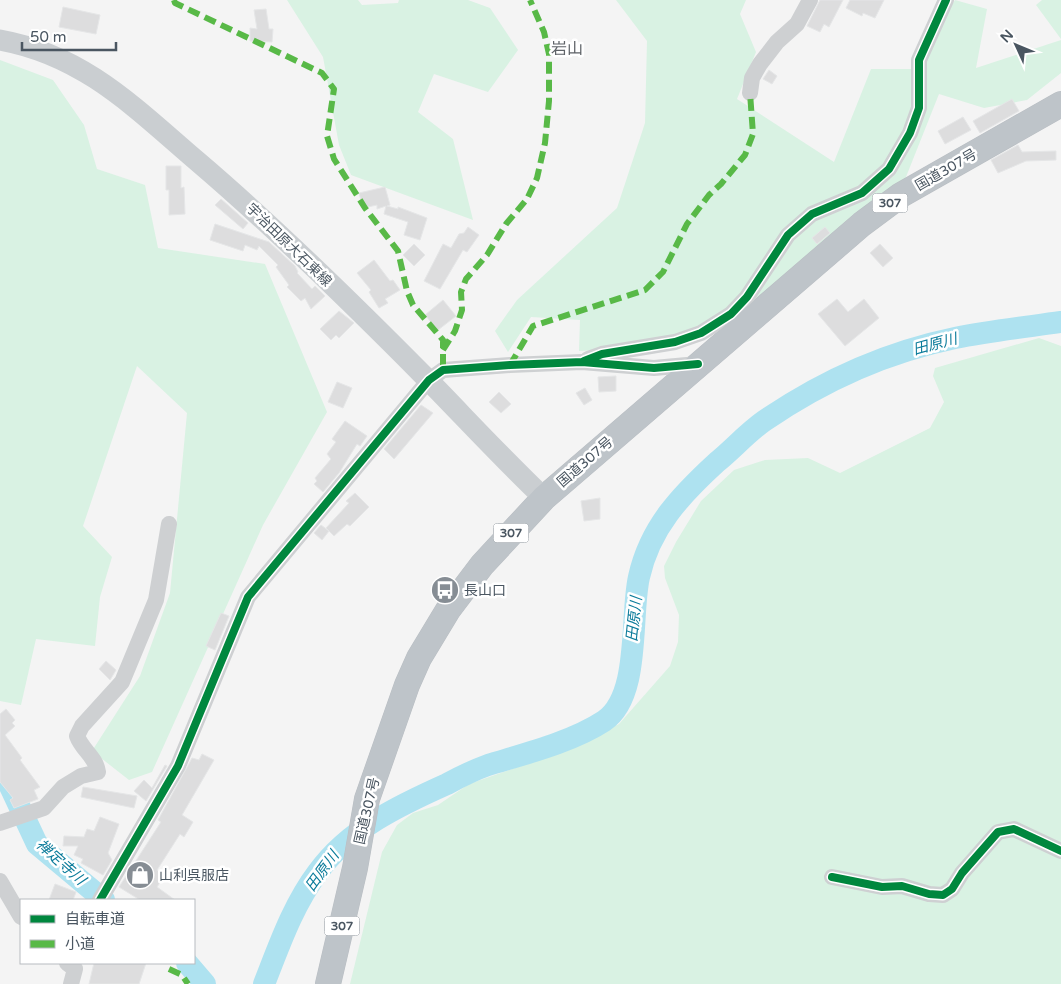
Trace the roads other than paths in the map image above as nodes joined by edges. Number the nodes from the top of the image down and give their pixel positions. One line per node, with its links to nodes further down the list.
1 (810, 0): 4 (street)
2 (946, 0): 6 (street)
3 (0, 40): 8 (main road, 宇治田原大石東線)
4 (750, 93)
5 (1061, 104): 7 (highway, 国道307号 / 307)
6 (582, 362): 7 (street); 8 (street)
7 (698, 364): 9 (highway, 国道307号 / 307)
8 (429, 380): 9 (main road, 宇治田原大石東線); 15 (street)
9 (544, 498): 17 (highway, 国道307号 / 307)
10 (169, 524): 11 (street)
11 (0, 823)
12 (1061, 851): 13 (street)
13 (832, 877)
14 (0, 881): 16 (street)
15 (101, 899)
16 (20, 915)
17 (328, 984)

